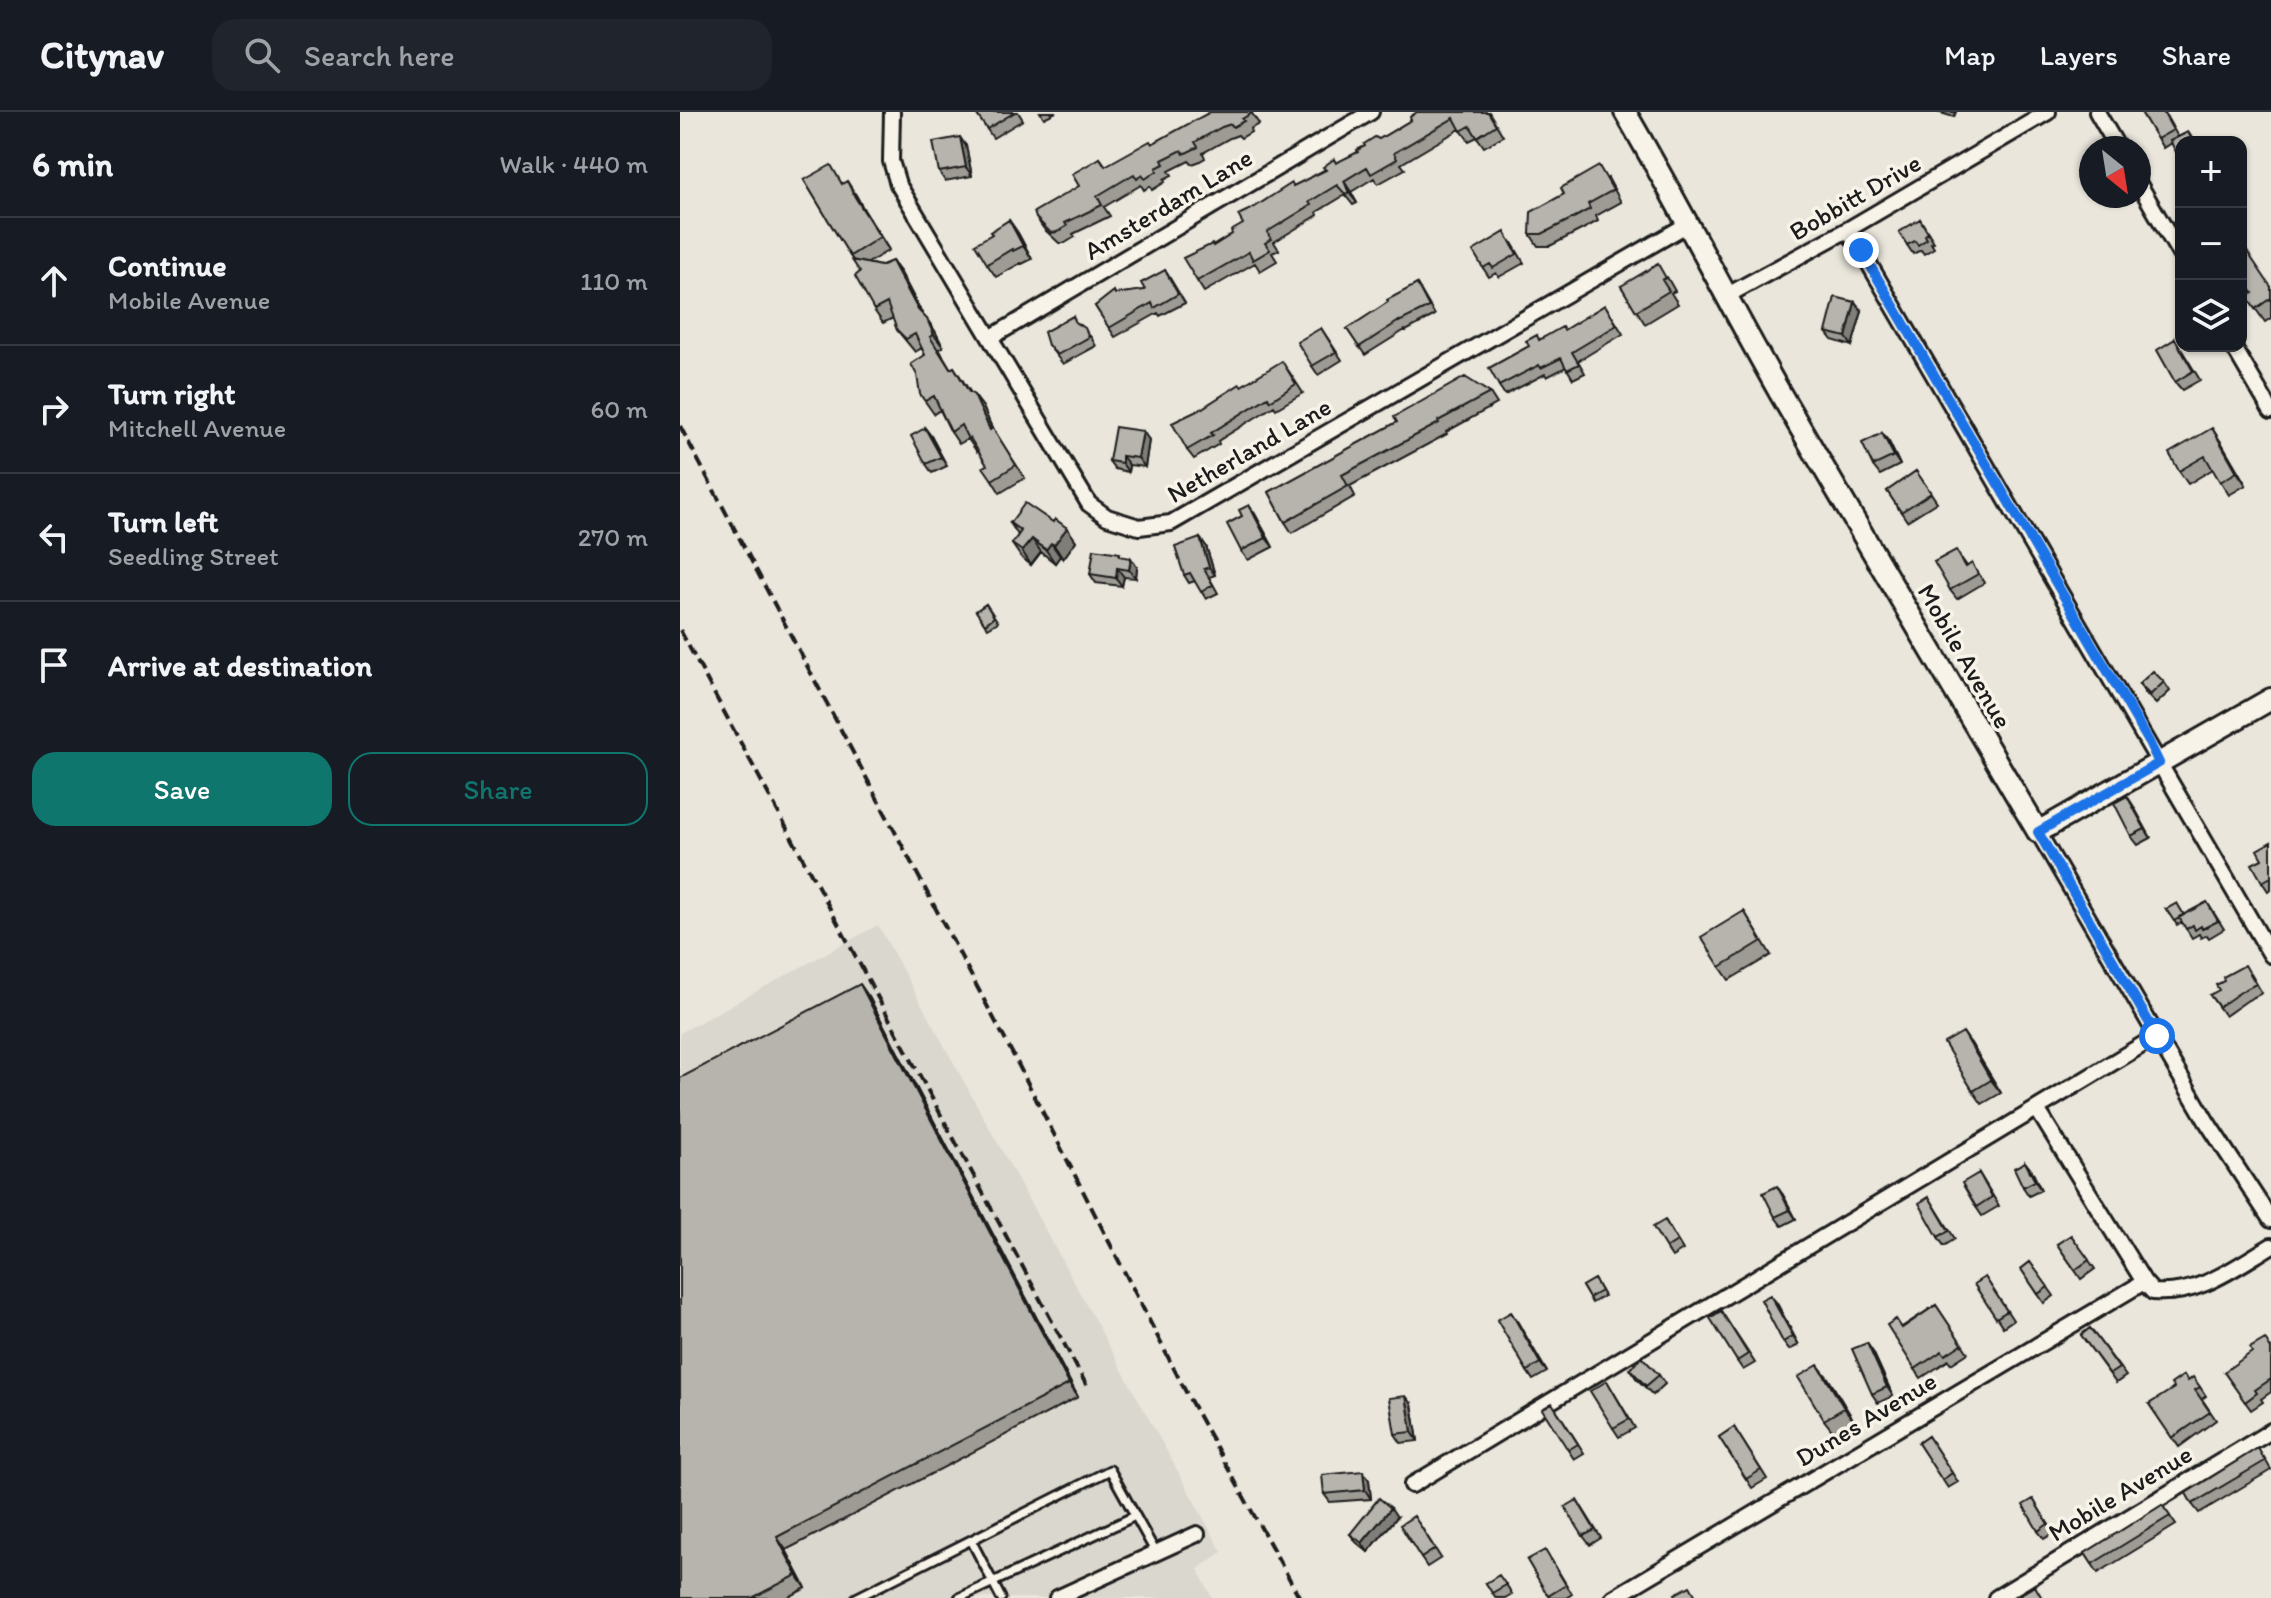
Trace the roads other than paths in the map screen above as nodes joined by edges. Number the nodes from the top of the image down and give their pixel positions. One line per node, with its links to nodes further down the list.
1 (892, 112): 12 (street, Netherland Lane)
2 (1371, 112): 12 (street, Amsterdam Lane)
3 (1625, 112): 8 (street, Mobile Avenue)
4 (2048, 112): 9 (street, Bobbitt Drive)
5 (2097, 112): 6 (street)
6 (2111, 136)
7 (2151, 205): 10 (street)
8 (1688, 224): 11 (street, Mobile Avenue); 12 (street, Netherland Lane)
9 (1847, 230): 11 (street, Bobbitt Drive); 16 (street)
10 (2175, 246)
11 (1726, 296): 17 (street, Mobile Avenue)
12 (990, 338)
13 (2237, 352): 14 (street)
14 (2271, 411)
15 (2271, 699): 16 (street)
16 (2159, 763): 17 (street); 18 (street)
17 (2038, 832): 19 (street, Mobile Avenue)
18 (2271, 955)
19 (2157, 1036): 20 (street); 21 (street, Mobile Avenue)
20 (2037, 1109): 23 (street); 25 (street)
21 (2271, 1220)
22 (2271, 1246): 23 (street)
23 (2144, 1282): 35 (street, Dunes Avenue)
24 (2271, 1432): 36 (street, Mobile Avenue)
25 (1412, 1485)
26 (1135, 1516): 28 (lane); 29 (lane); 30 (lane)
27 (1197, 1534): 29 (street)
28 (971, 1540): 30 (lane); 31 (lane)
29 (1156, 1553): 34 (street)
30 (993, 1582): 32 (lane); 33 (lane)
31 (856, 1598)
32 (959, 1598)
33 (1001, 1598)
34 (1057, 1598)
35 (1613, 1598)
36 (1996, 1598)

